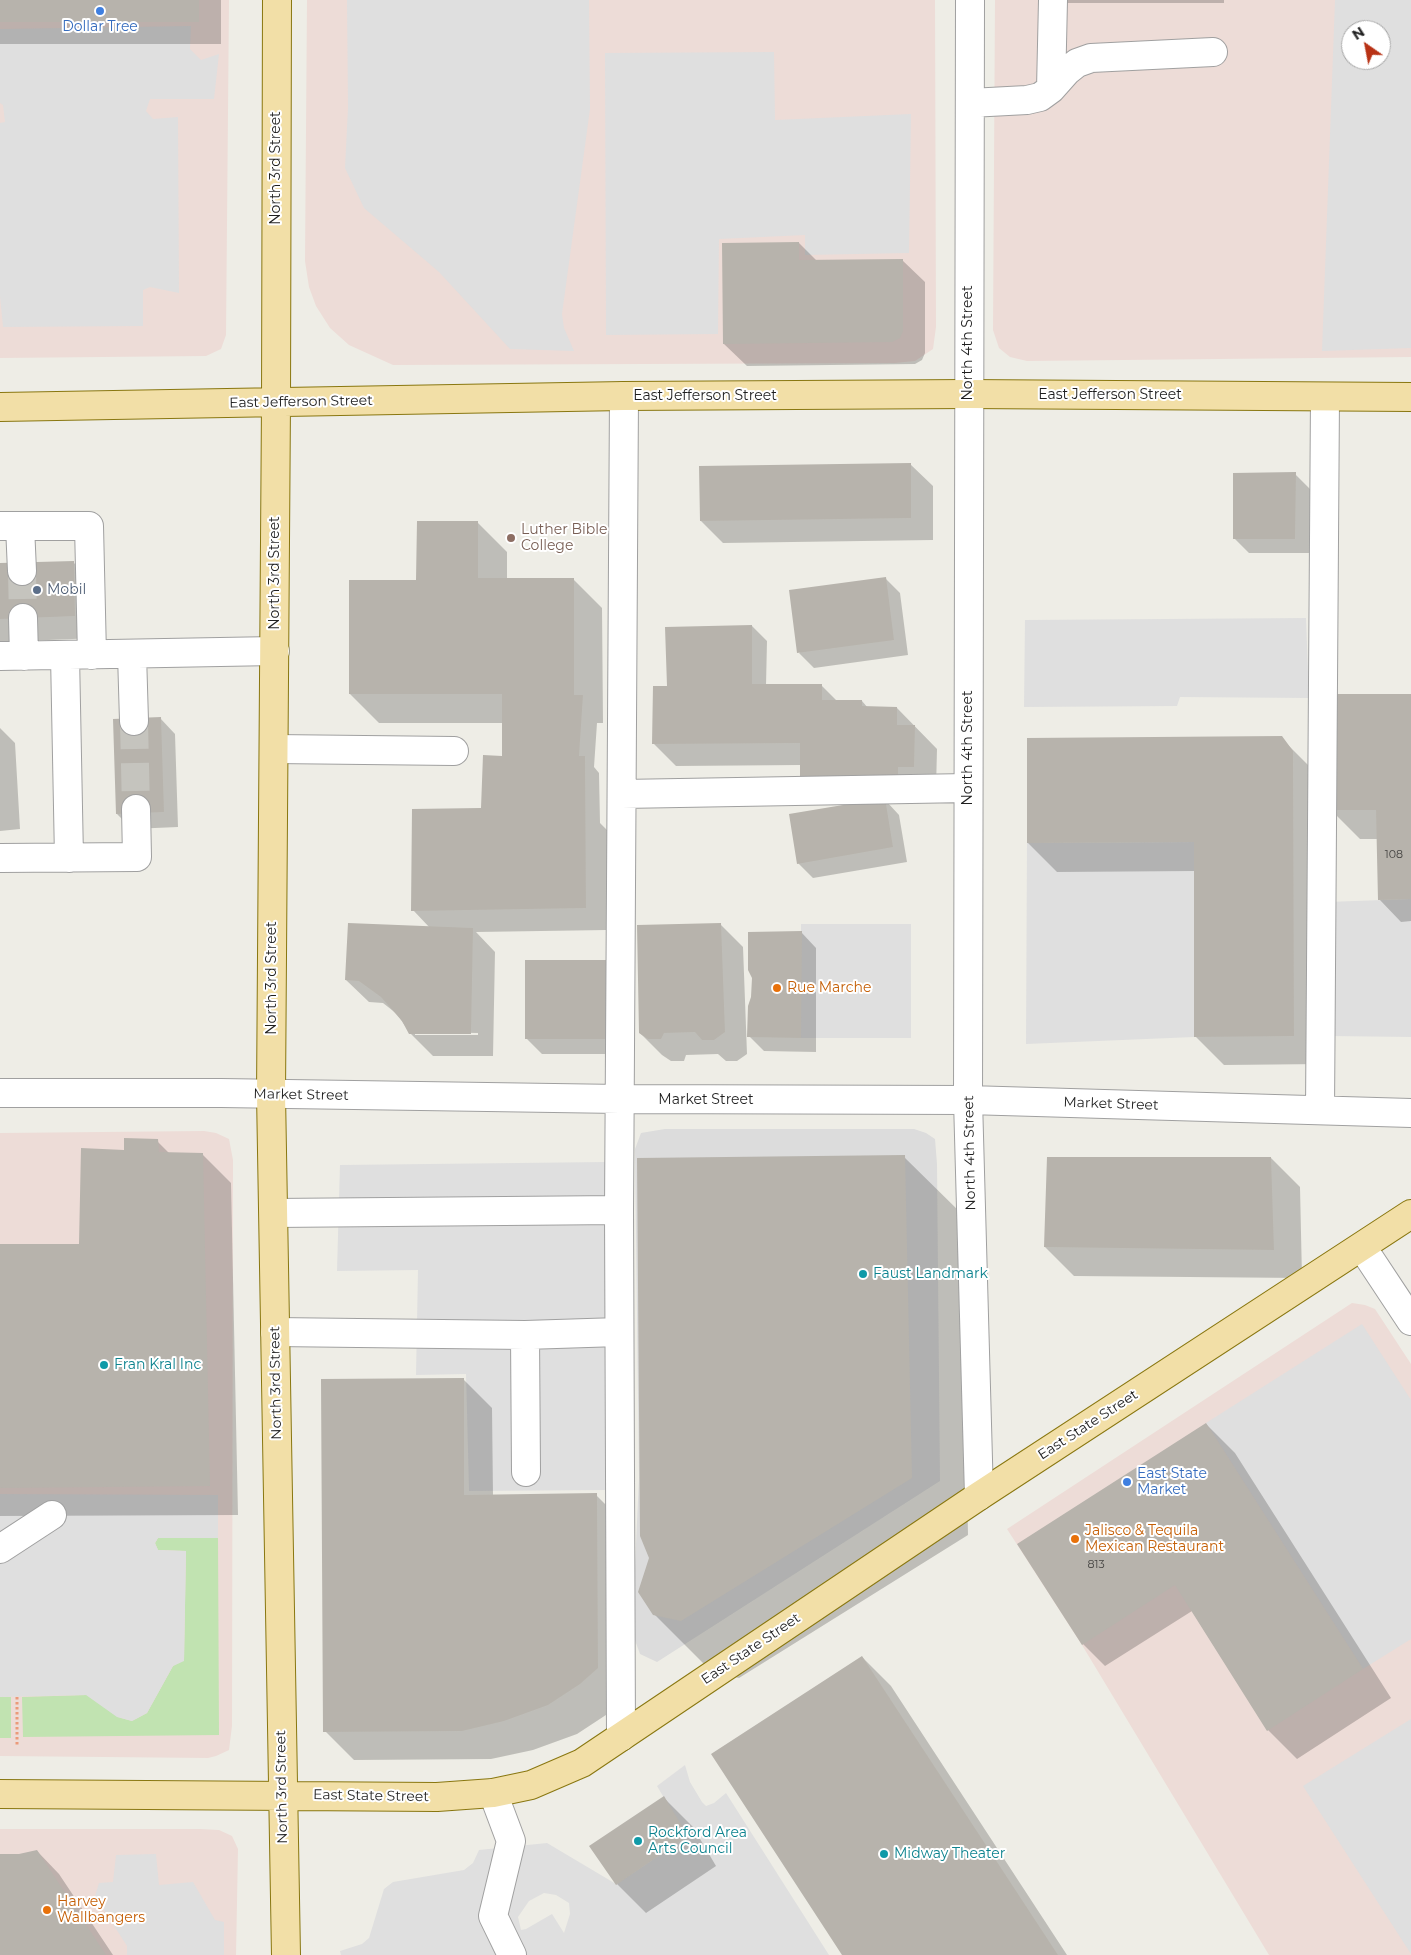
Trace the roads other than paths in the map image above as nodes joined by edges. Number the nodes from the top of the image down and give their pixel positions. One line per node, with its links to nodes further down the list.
1 (276, 0): 11 (main road, North 3rd Street)
2 (970, 0): 6 (street, North 4th Street)
3 (1053, 0): 5 (street)
4 (1212, 52): 5 (street)
5 (1051, 89): 6 (street)
6 (970, 103): 7 (street, North 4th Street)
7 (968, 394): 8 (main road, East Jefferson Street); 9 (main road, East Jefferson Street); 23 (street, North 4th Street)
8 (624, 396): 11 (main road, East Jefferson Street); 24 (street)
9 (1325, 397): 10 (main road, East Jefferson Street); 32 (street)
10 (1411, 397)
11 (276, 403): 12 (main road, East Jefferson Street); 16 (main road, North 3rd Street)
12 (0, 407)
13 (10, 526): 14 (street); 18 (street)
14 (22, 571)
15 (23, 618): 19 (street)
16 (275, 651): 17 (street); 21 (main road, North 3rd Street)
17 (132, 654): 18 (street); 20 (street)
18 (78, 655): 19 (street); 27 (street)
19 (12, 656)
20 (134, 721)
21 (274, 749): 22 (street); 29 (main road, North 3rd Street)
22 (454, 751)
23 (968, 788): 24 (street); 31 (street, North 4th Street)
24 (622, 794): 30 (street)
25 (136, 809): 27 (street)
26 (0, 858): 27 (street)
27 (69, 858)
28 (0, 1093): 29 (street, Market Street)
29 (271, 1094): 30 (street, Market Street); 35 (main road, North 3rd Street)
30 (620, 1099): 31 (street, Market Street); 34 (street)
31 (968, 1100): 32 (street, Market Street); 43 (street, North 4th Street)
32 (1320, 1110): 33 (street, Market Street)
33 (1411, 1114)
34 (619, 1210): 35 (street); 40 (street)
35 (274, 1213): 39 (main road, North 3rd Street)
36 (1411, 1214): 37 (main road, East State Street)
37 (1362, 1246): 38 (street); 43 (main road, East State Street)
38 (1411, 1321)
39 (276, 1332): 41 (street); 49 (main road, North 3rd Street)
40 (619, 1332): 41 (street); 46 (street)
41 (525, 1335): 42 (street)
42 (526, 1472)
43 (979, 1496): 46 (main road, East State Street)
44 (52, 1514): 45 (street)
45 (0, 1549)
46 (621, 1737): 47 (main road, East State Street)
47 (493, 1793): 49 (main road, East State Street); 51 (street)
48 (0, 1794): 49 (main road, East State Street)
49 (282, 1795): 50 (main road, North 3rd Street)
50 (286, 1955)
51 (512, 1955)

